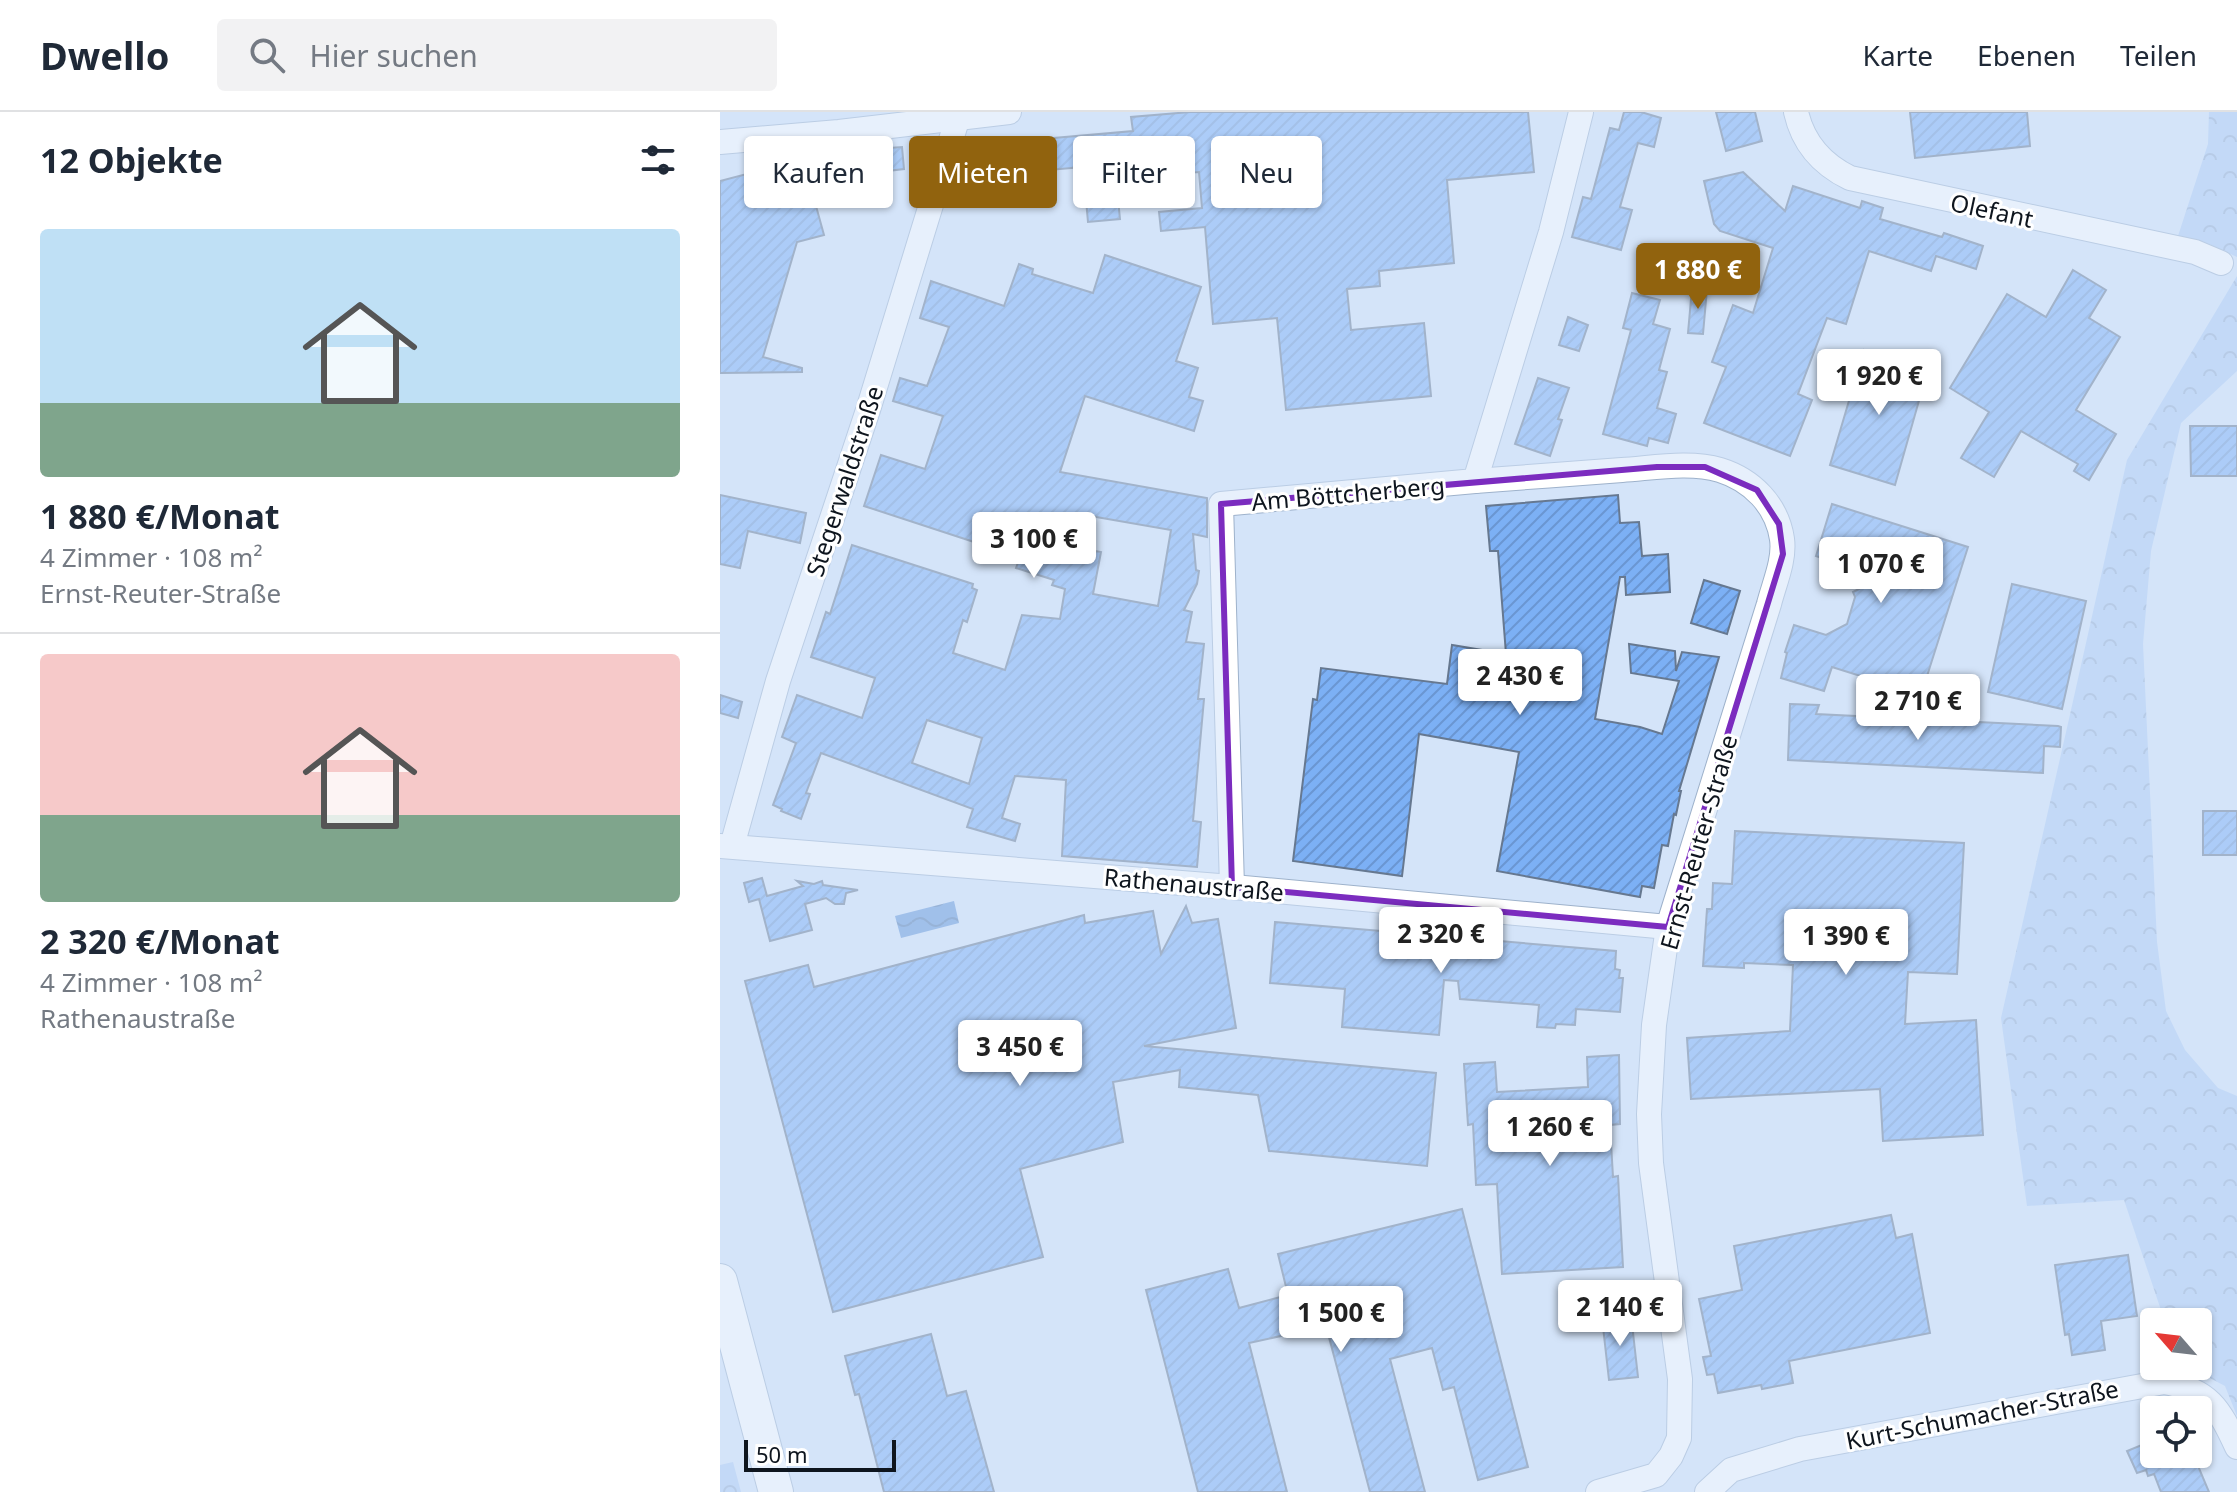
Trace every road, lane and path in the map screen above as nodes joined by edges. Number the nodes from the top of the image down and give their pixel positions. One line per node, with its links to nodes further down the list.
1 (1009, 112): 4 (street)
2 (1581, 112): 7 (street, Am Böttcherberg)
3 (1796, 112): 6 (street, Olefant)
4 (958, 117): 5 (street); 8 (street, Stegerwaldstraße)
5 (720, 142)
6 (2221, 263)
7 (1475, 481): 9 (street, Am Böttcherberg); 10 (street, Ernst-Reuter-Straße)
8 (726, 846): 9 (street, Rathenaustraße)
9 (1232, 887): 10 (street, Rathenaustraße)
10 (1668, 927): 13 (street, Ernst-Reuter-Straße)
11 (720, 1281): 14 (main road)
12 (2237, 1447): 16 (street, Kurt-Schumacher-Straße)
13 (1663, 1483): 15 (street, Ernst-Reuter-Straße)
14 (776, 1492)
15 (1598, 1492)
16 (1707, 1492)

